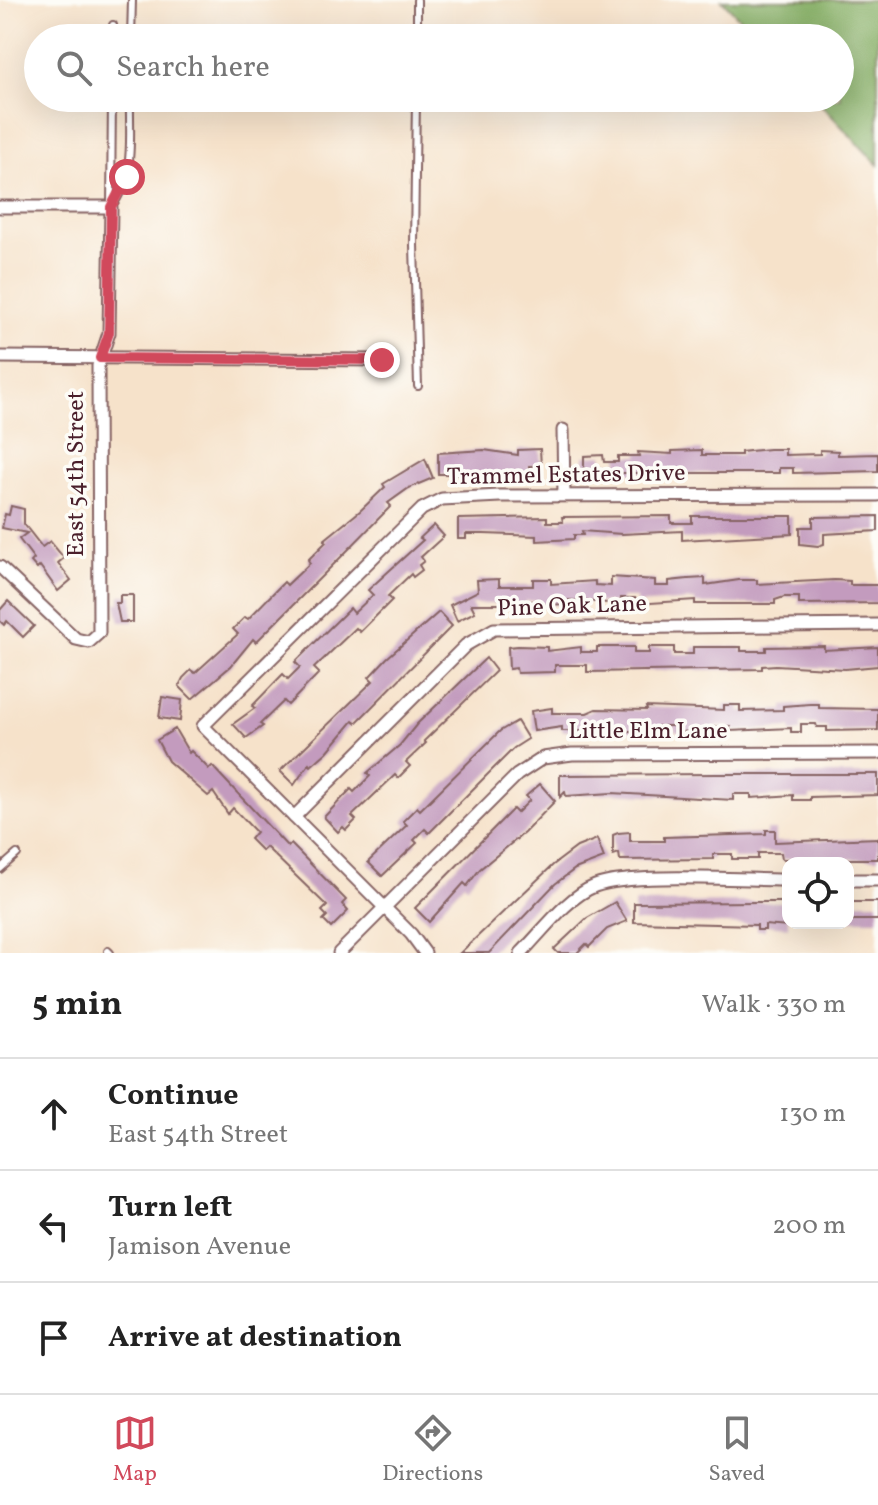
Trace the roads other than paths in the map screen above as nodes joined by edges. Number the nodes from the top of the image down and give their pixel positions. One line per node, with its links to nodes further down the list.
1 (132, 0): 3 (lane)
2 (417, 0): 4 (lane)
3 (131, 24)
4 (417, 24)
5 (112, 112): 9 (lane, East 54th Street)
6 (130, 112): 9 (lane)
7 (416, 112): 13 (lane)
8 (0, 207): 9 (street)
9 (111, 207): 11 (street, East 54th Street)
10 (0, 357): 11 (street)
11 (100, 358): 12 (street); 17 (street, East 54th Street)
12 (382, 360)
13 (418, 386)
14 (563, 430): 15 (street)
15 (564, 495): 16 (street, Trammel Estates Drive); 20 (street, Trammel Estates Drive)
16 (878, 495)
17 (0, 567)
18 (878, 625): 20 (street, Pine Oak Lane)
19 (878, 753): 26 (street, Little Elm Lane)
20 (294, 817): 26 (street)
21 (17, 854): 22 (lane)
22 (0, 869)
23 (782, 880): 29 (street)
24 (854, 880): 25 (street)
25 (878, 880)
26 (383, 909): 27 (street, Little Elm Lane); 28 (street)
27 (339, 953)
28 (425, 953)
29 (521, 953)

